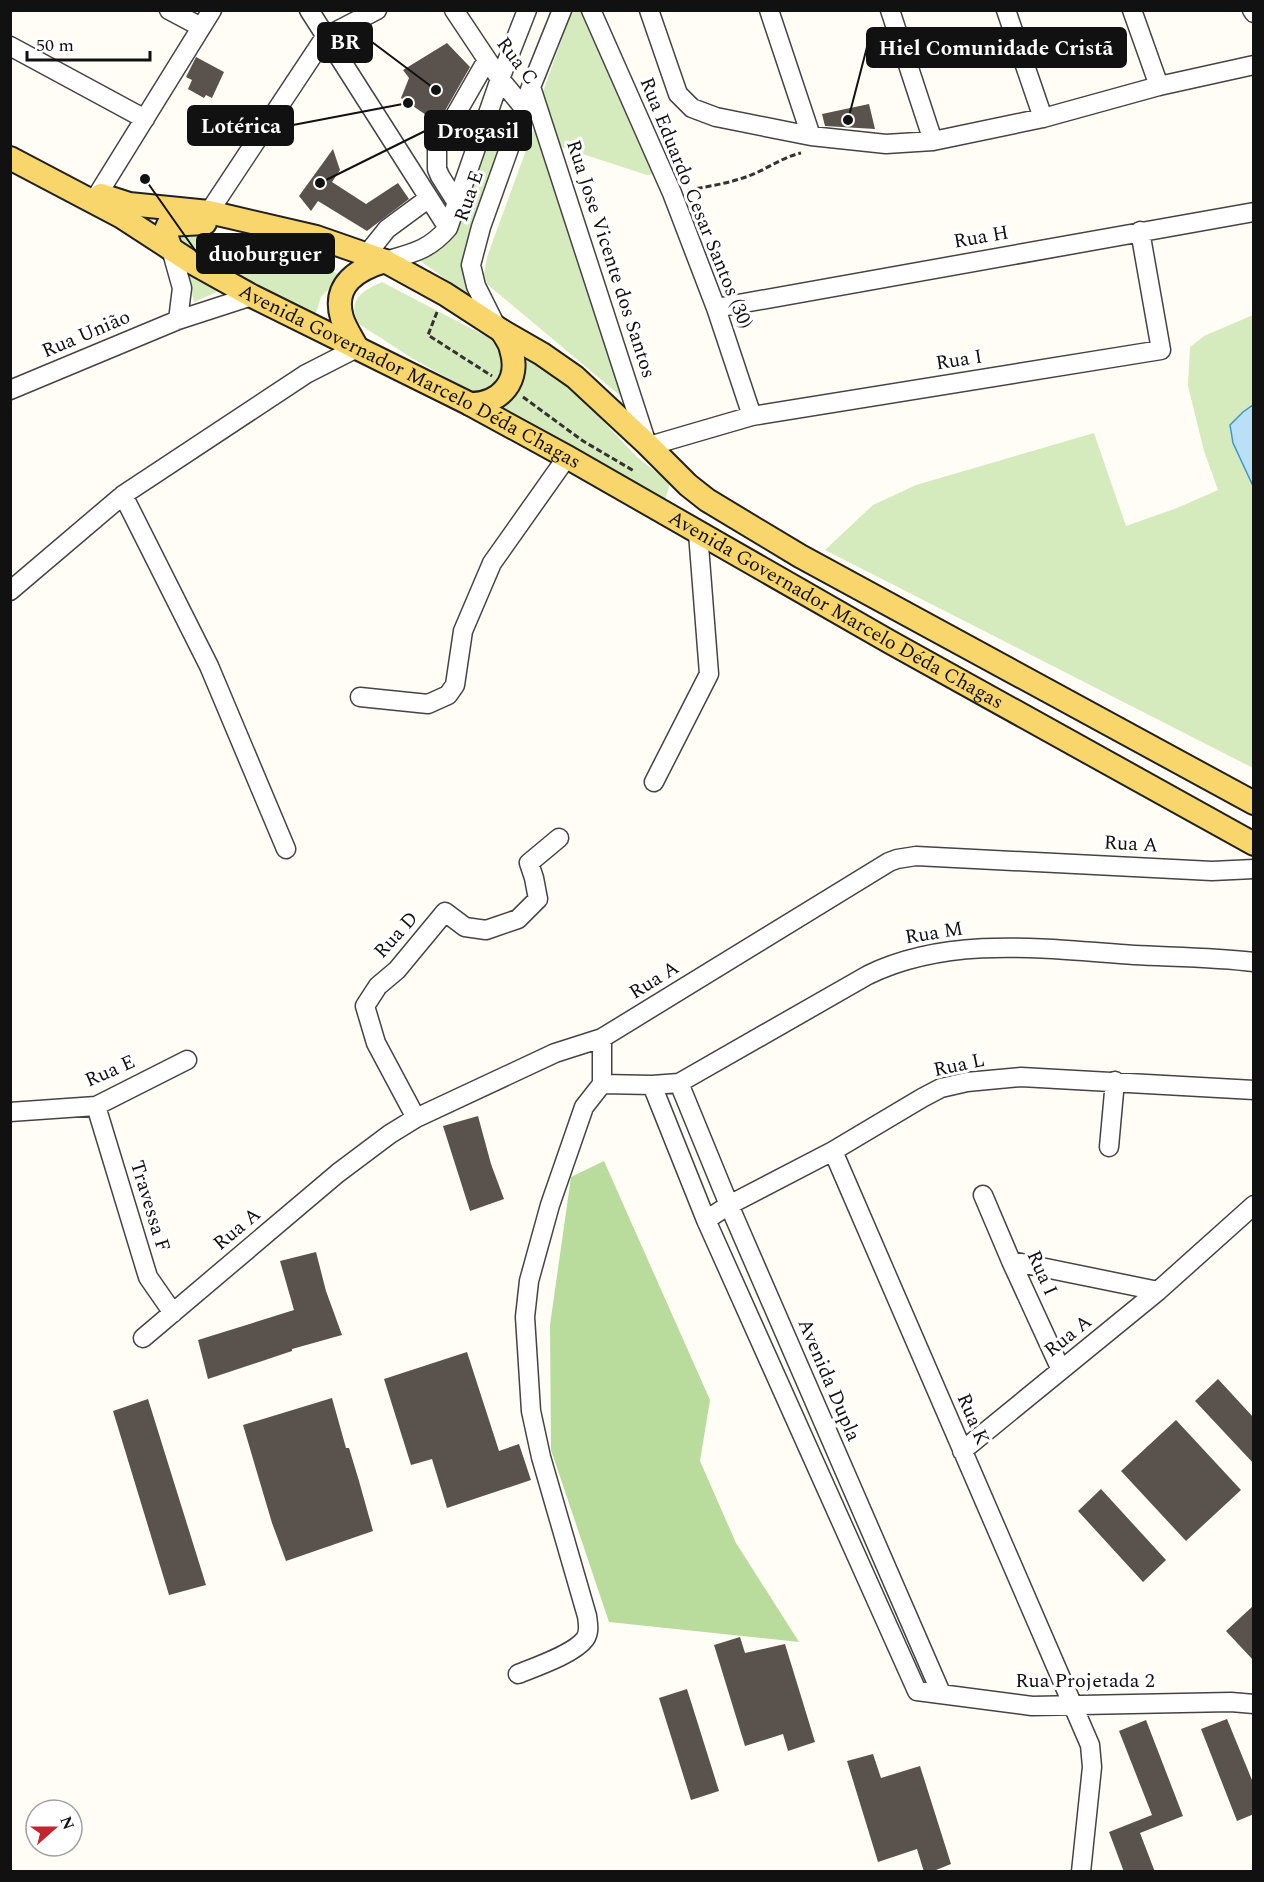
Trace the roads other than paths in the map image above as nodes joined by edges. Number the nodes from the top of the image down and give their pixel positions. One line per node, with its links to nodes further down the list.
1 (169, 10): 14 (street)
2 (212, 10): 14 (street)
3 (309, 10): 15 (street)
4 (377, 10): 15 (street)
5 (454, 10): 17 (street, Rua C)
6 (527, 10): 19 (street, Rua E)
7 (562, 10): 21 (street, Rua E)
8 (591, 10): 40 (street, Rua Eduardo Cesar Santos (30))
9 (649, 10): 26 (street)
10 (769, 10): 26 (street)
11 (890, 10): 25 (street)
12 (1006, 10): 23 (street)
13 (1132, 10): 20 (street)
14 (201, 27): 24 (street)
15 (325, 37): 30 (street); 32 (street)
16 (10, 46): 24 (street)
17 (487, 60): 19 (street, Rua C); 31 (street)
18 (1254, 65): 20 (street)
19 (500, 79): 22 (street, Rua C); 31 (street, Rua E)
20 (1159, 86): 23 (street)
21 (531, 87): 22 (street, Rua E); 47 (street, Rua Jose Vicente dos Santos)
22 (524, 108): 42 (street, Rua E)
23 (1043, 118): 25 (street)
24 (145, 119): 29 (street)
25 (933, 141): 26 (street)
26 (808, 144)
27 (10, 158): 28 (main road)
28 (47, 178): 29 (main road, Avenida Governador Marcelo Déda Chagas); 37 (main road, Avenida Governador Marcelo Déda Chagas)
29 (98, 194): 32 (main road, Avenida Governador Marcelo Déda Chagas)
30 (429, 198): 35 (street); 38 (street)
31 (457, 203): 35 (street, Rua E)
32 (209, 212): 34 (main road, Avenida Governador Marcelo Déda Chagas)
33 (1254, 212): 36 (street, Rua H)
34 (263, 226): 37 (main road); 38 (main road, Avenida Governador Marcelo Déda Chagas)
35 (448, 228): 38 (street, Rua E)
36 (1140, 231): 40 (street, Rua H); 46 (street, Rua I)
37 (171, 249): 39 (main road, Avenida Governador Marcelo Déda Chagas); 41 (street)
38 (376, 258): 42 (main road, Avenida Governador Marcelo Déda Chagas); 43 (main road)
39 (252, 296): 41 (street, Rua União); 43 (main road, Avenida Governador Marcelo Déda Chagas)
40 (716, 308): 46 (street, Rua Eduardo Cesar Santos (30))
41 (178, 320): 44 (street, Rua União)
42 (500, 329): 45 (main road); 47 (main road, Avenida Governador Marcelo Déda Chagas)
43 (357, 348): 45 (main road, Avenida Governador Marcelo Déda Chagas); 49 (street)
44 (10, 390)
45 (470, 404): 48 (main road, Avenida Governador Marcelo Déda Chagas)
46 (752, 416): 47 (street, Rua I)
47 (648, 445): 54 (main road, Avenida Governador Marcelo Déda Chagas)
48 (567, 457): 50 (main road, Avenida Governador Marcelo Déda Chagas); 52 (street)
49 (123, 495): 51 (street); 57 (street)
50 (698, 533): 53 (street); 56 (main road, Avenida Governador Marcelo Déda Chagas)
51 (10, 591)
52 (360, 697)
53 (654, 782)
54 (1254, 803)
55 (559, 838): 69 (street, Rua D)
56 (1254, 844)
57 (286, 849)
58 (1254, 869): 60 (street, Rua A)
59 (1254, 962): 63 (street, Rua M)
60 (602, 1038): 64 (street); 69 (street, Rua A)
61 (187, 1060): 67 (street, Rua E)
62 (1115, 1082): 66 (street, Rua L); 70 (street); 71 (street, Rua L)
63 (679, 1083): 65 (street, Rua M); 73 (street, Avenida Dupla)
64 (602, 1084): 65 (street, Rua M); 82 (street)
65 (651, 1085): 75 (street)
66 (1254, 1090)
67 (96, 1106): 68 (street, Rua E); 78 (street, Travessa F)
68 (10, 1112)
69 (416, 1118): 78 (street, Rua A)
70 (1109, 1147)
71 (833, 1151): 73 (street, Rua L); 81 (street, Rua K)
72 (983, 1195): 76 (street, Rua I)
73 (729, 1205): 75 (street, Rua L); 83 (street, Avenida Dupla)
74 (1254, 1205): 77 (street, Rua A)
75 (706, 1220): 83 (street, Rua Projetada 2)
76 (1011, 1261): 77 (street); 80 (street, Rua I)
77 (1158, 1291): 80 (street, Rua A)
78 (173, 1313): 79 (street, Rua A)
79 (143, 1338)
80 (1061, 1370): 81 (street, Rua A)
81 (962, 1451): 85 (street, Rua K)
82 (518, 1674)
83 (941, 1694): 85 (street, Rua Projetada 2)
84 (1254, 1704): 85 (street, Rua Projetada 2)
85 (1072, 1706): 86 (street, Rua K)
86 (1081, 1872)

